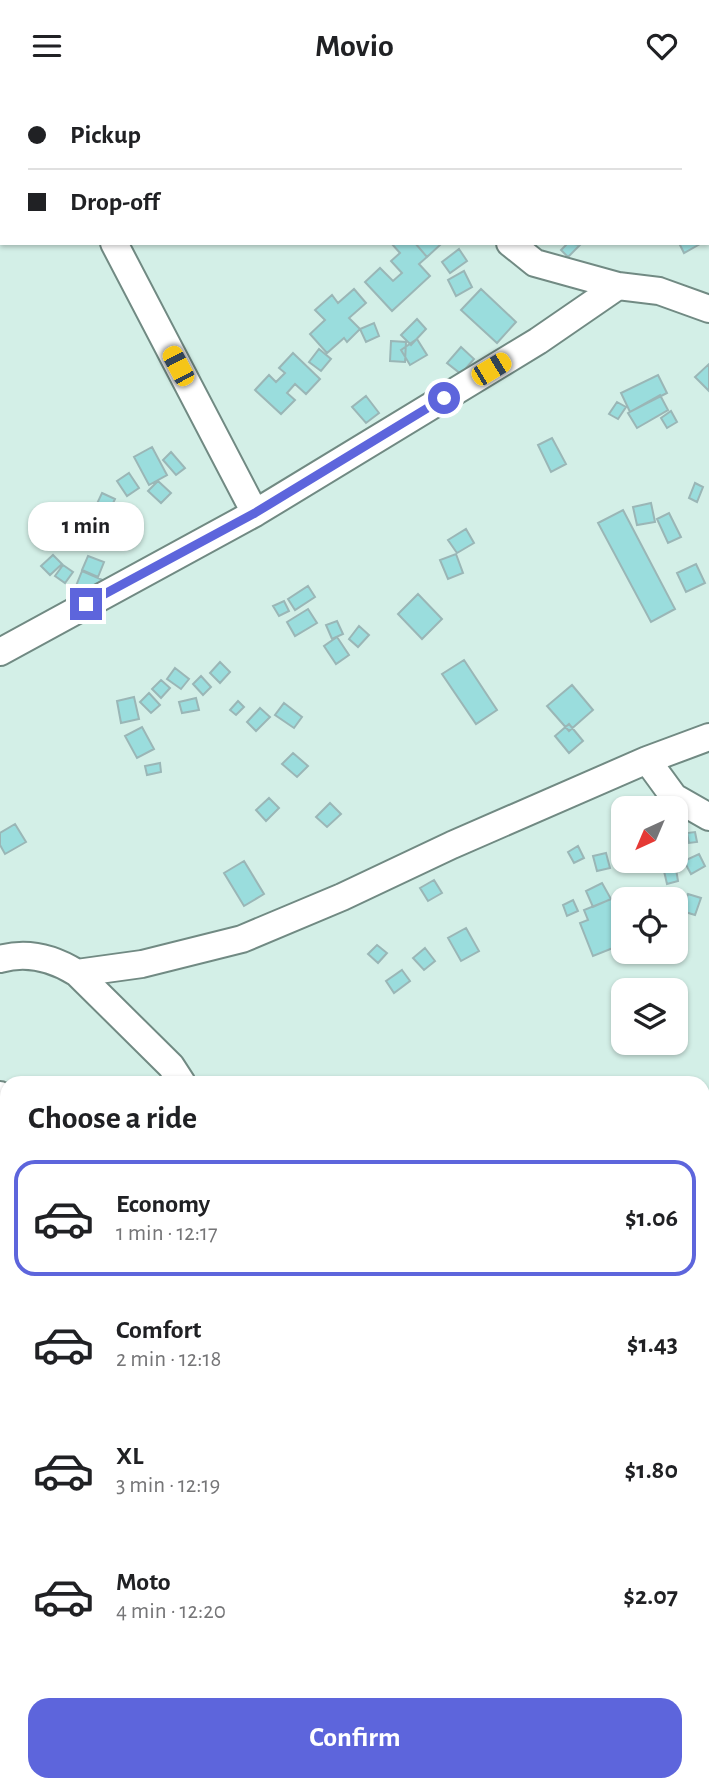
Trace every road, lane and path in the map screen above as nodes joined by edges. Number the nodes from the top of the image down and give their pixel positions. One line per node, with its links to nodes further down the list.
1 (115, 245): 5 (street)
2 (512, 245): 3 (street)
3 (618, 286): 4 (street); 5 (street)
4 (709, 309)
5 (255, 513): 6 (street)
6 (0, 652)
7 (709, 737): 8 (street)
8 (647, 761): 9 (street); 11 (street)
9 (709, 817)
10 (0, 959): 11 (street)
11 (77, 973): 12 (street)
12 (177, 1076)

